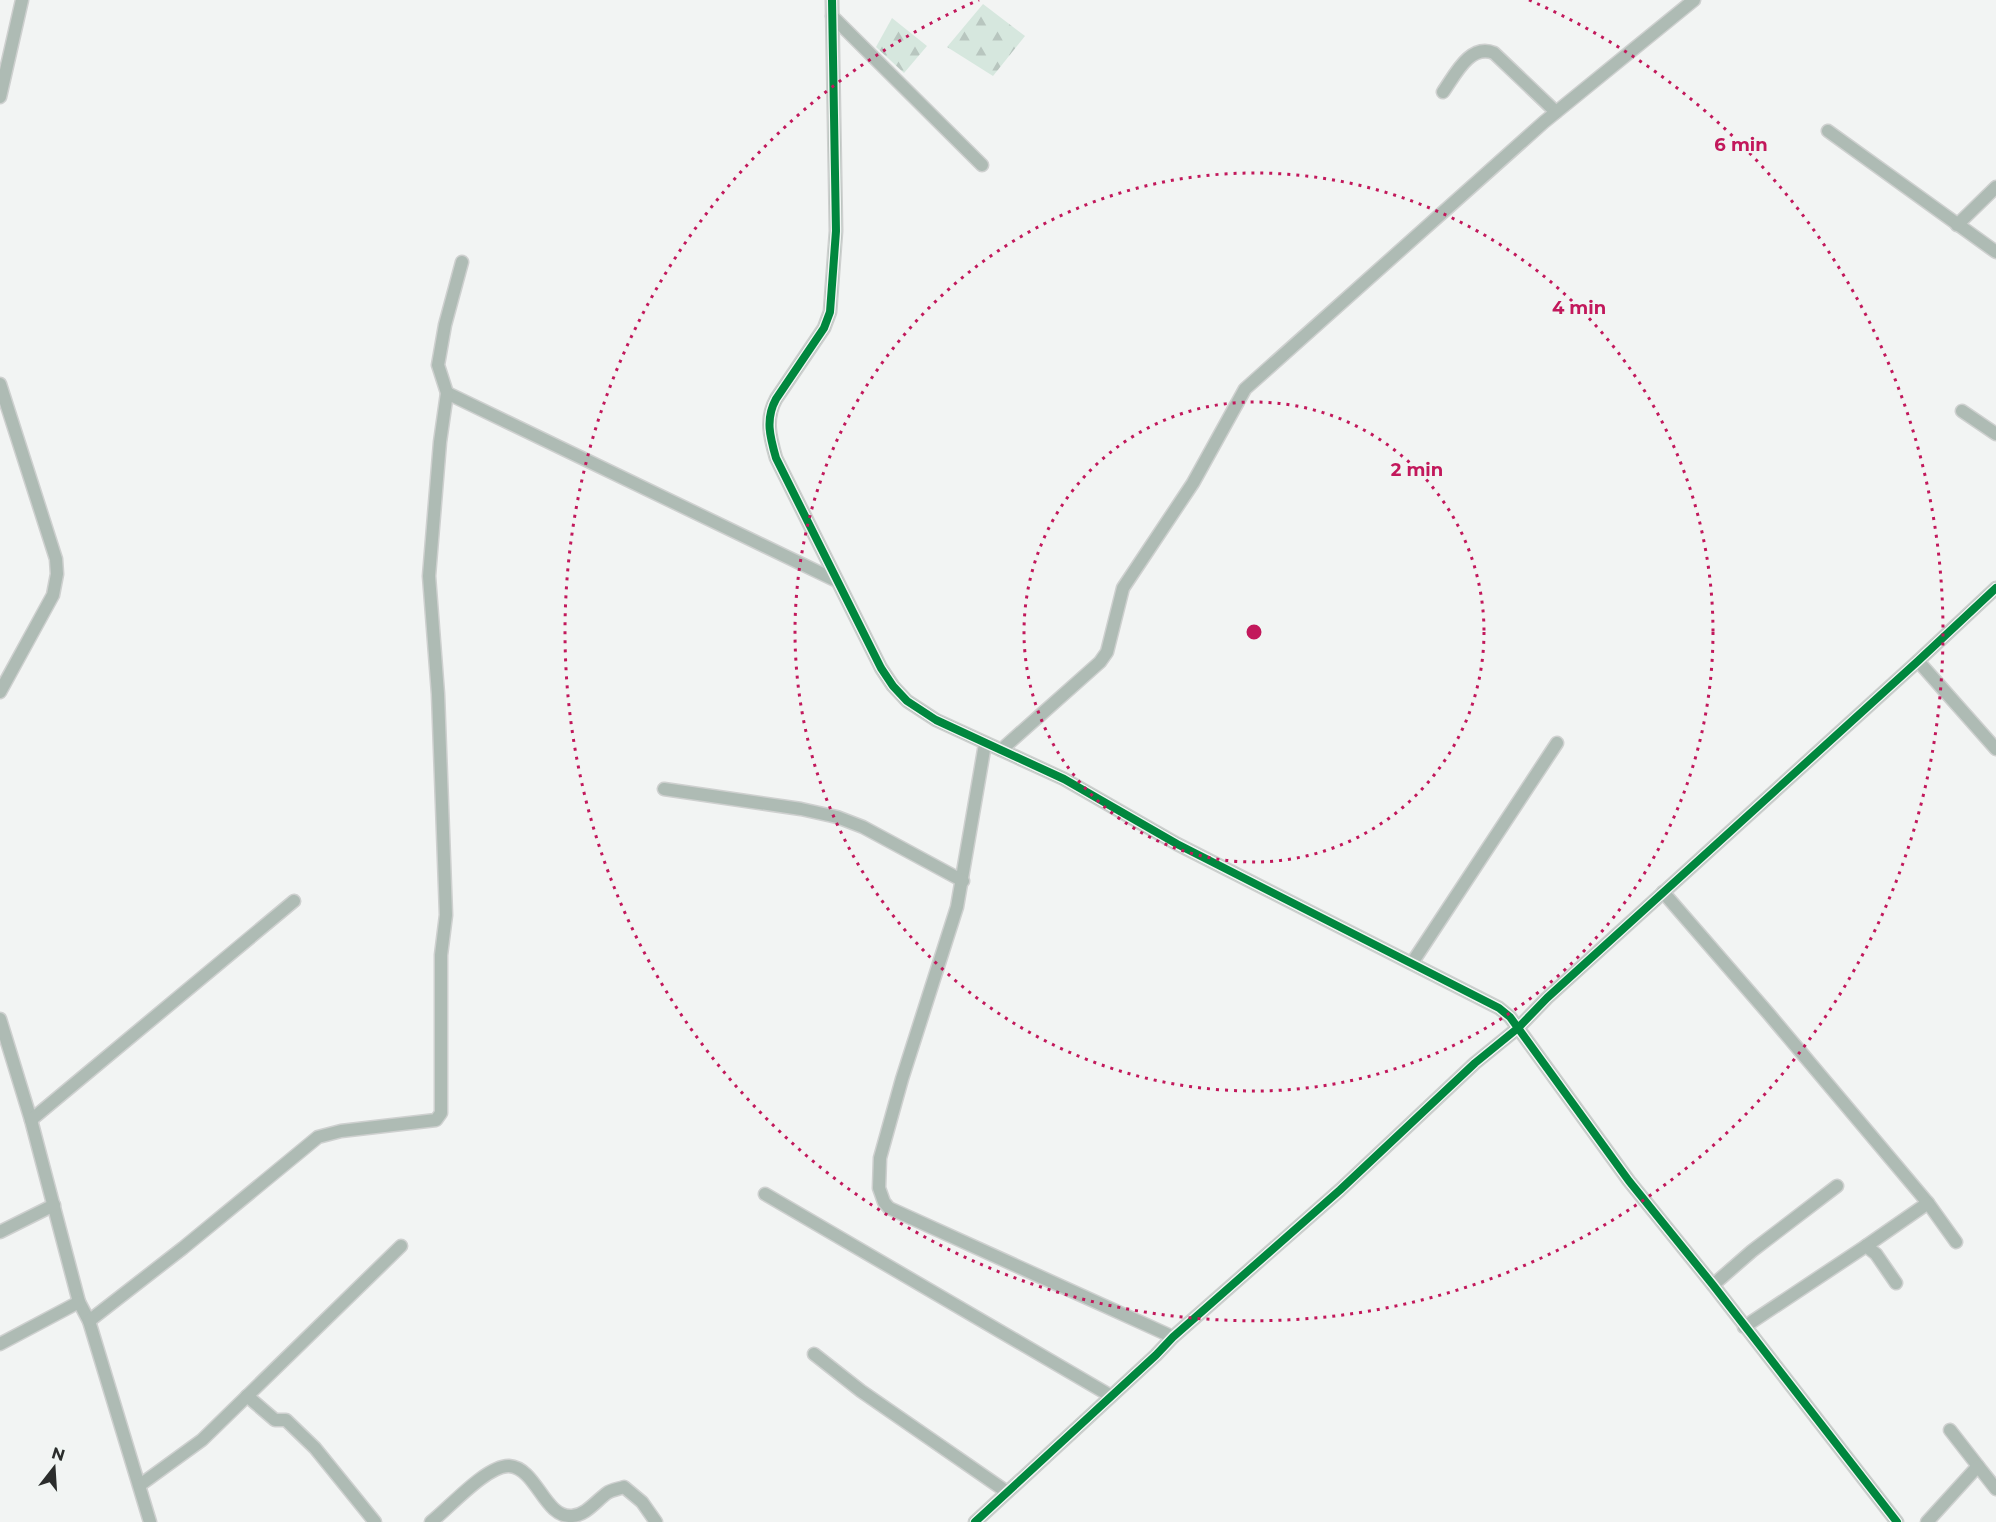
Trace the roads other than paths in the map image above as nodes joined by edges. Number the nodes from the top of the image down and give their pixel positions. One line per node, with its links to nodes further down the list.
1 (22, 0): 6 (street)
2 (832, 0): 4 (street)
3 (1694, 0): 7 (street)
4 (832, 16): 9 (street); 18 (street)
5 (1443, 92): 7 (street)
6 (0, 97)
7 (1556, 112): 25 (street)
8 (1828, 131): 11 (street)
9 (982, 165)
10 (1996, 187): 11 (street)
11 (1957, 225): 12 (street)
12 (1996, 252)
13 (462, 262): 15 (street)
14 (0, 384): 21 (street)
15 (447, 393): 18 (street); 45 (street)
16 (1962, 411): 17 (street)
17 (1996, 434)
18 (837, 581): 23 (street)
19 (1996, 588): 20 (street)
20 (1918, 661): 24 (street); 28 (street)
21 (0, 693)
22 (1557, 743): 30 (street)
23 (985, 744): 25 (street); 27 (street)
24 (1996, 749)
25 (1001, 750): 30 (street)
26 (664, 789): 27 (street)
27 (963, 881): 47 (street)
28 (1663, 892): 32 (street); 36 (street)
29 (294, 901): 33 (street)
30 (1412, 963): 32 (street)
31 (0, 1019): 33 (street)
32 (1518, 1028): 43 (street); 47 (street)
33 (32, 1120): 37 (street)
34 (1837, 1186): 43 (street)
35 (765, 1194): 51 (street)
36 (1928, 1203): 39 (street); 41 (street)
37 (54, 1205): 38 (street); 44 (street)
38 (0, 1232)
39 (1956, 1242)
40 (401, 1246): 50 (street)
41 (1866, 1246): 42 (street); 46 (street)
42 (1896, 1283)
43 (1713, 1285): 46 (street)
44 (79, 1302): 45 (street); 48 (street)
45 (89, 1321): 54 (street)
46 (1744, 1327): 62 (street)
47 (1173, 1337): 51 (street)
48 (0, 1344)
49 (814, 1354): 56 (street)
50 (247, 1396): 54 (street); 58 (street)
51 (1111, 1396): 56 (street)
52 (1950, 1430): 53 (street)
53 (1978, 1466): 55 (street); 63 (street)
54 (140, 1485): 57 (street)
55 (1996, 1489)
56 (1007, 1492): 61 (street)
57 (150, 1522)
58 (375, 1522)
59 (431, 1522): 60 (street)
60 (656, 1522)
61 (975, 1522)
62 (1897, 1522)
63 (1927, 1522)

